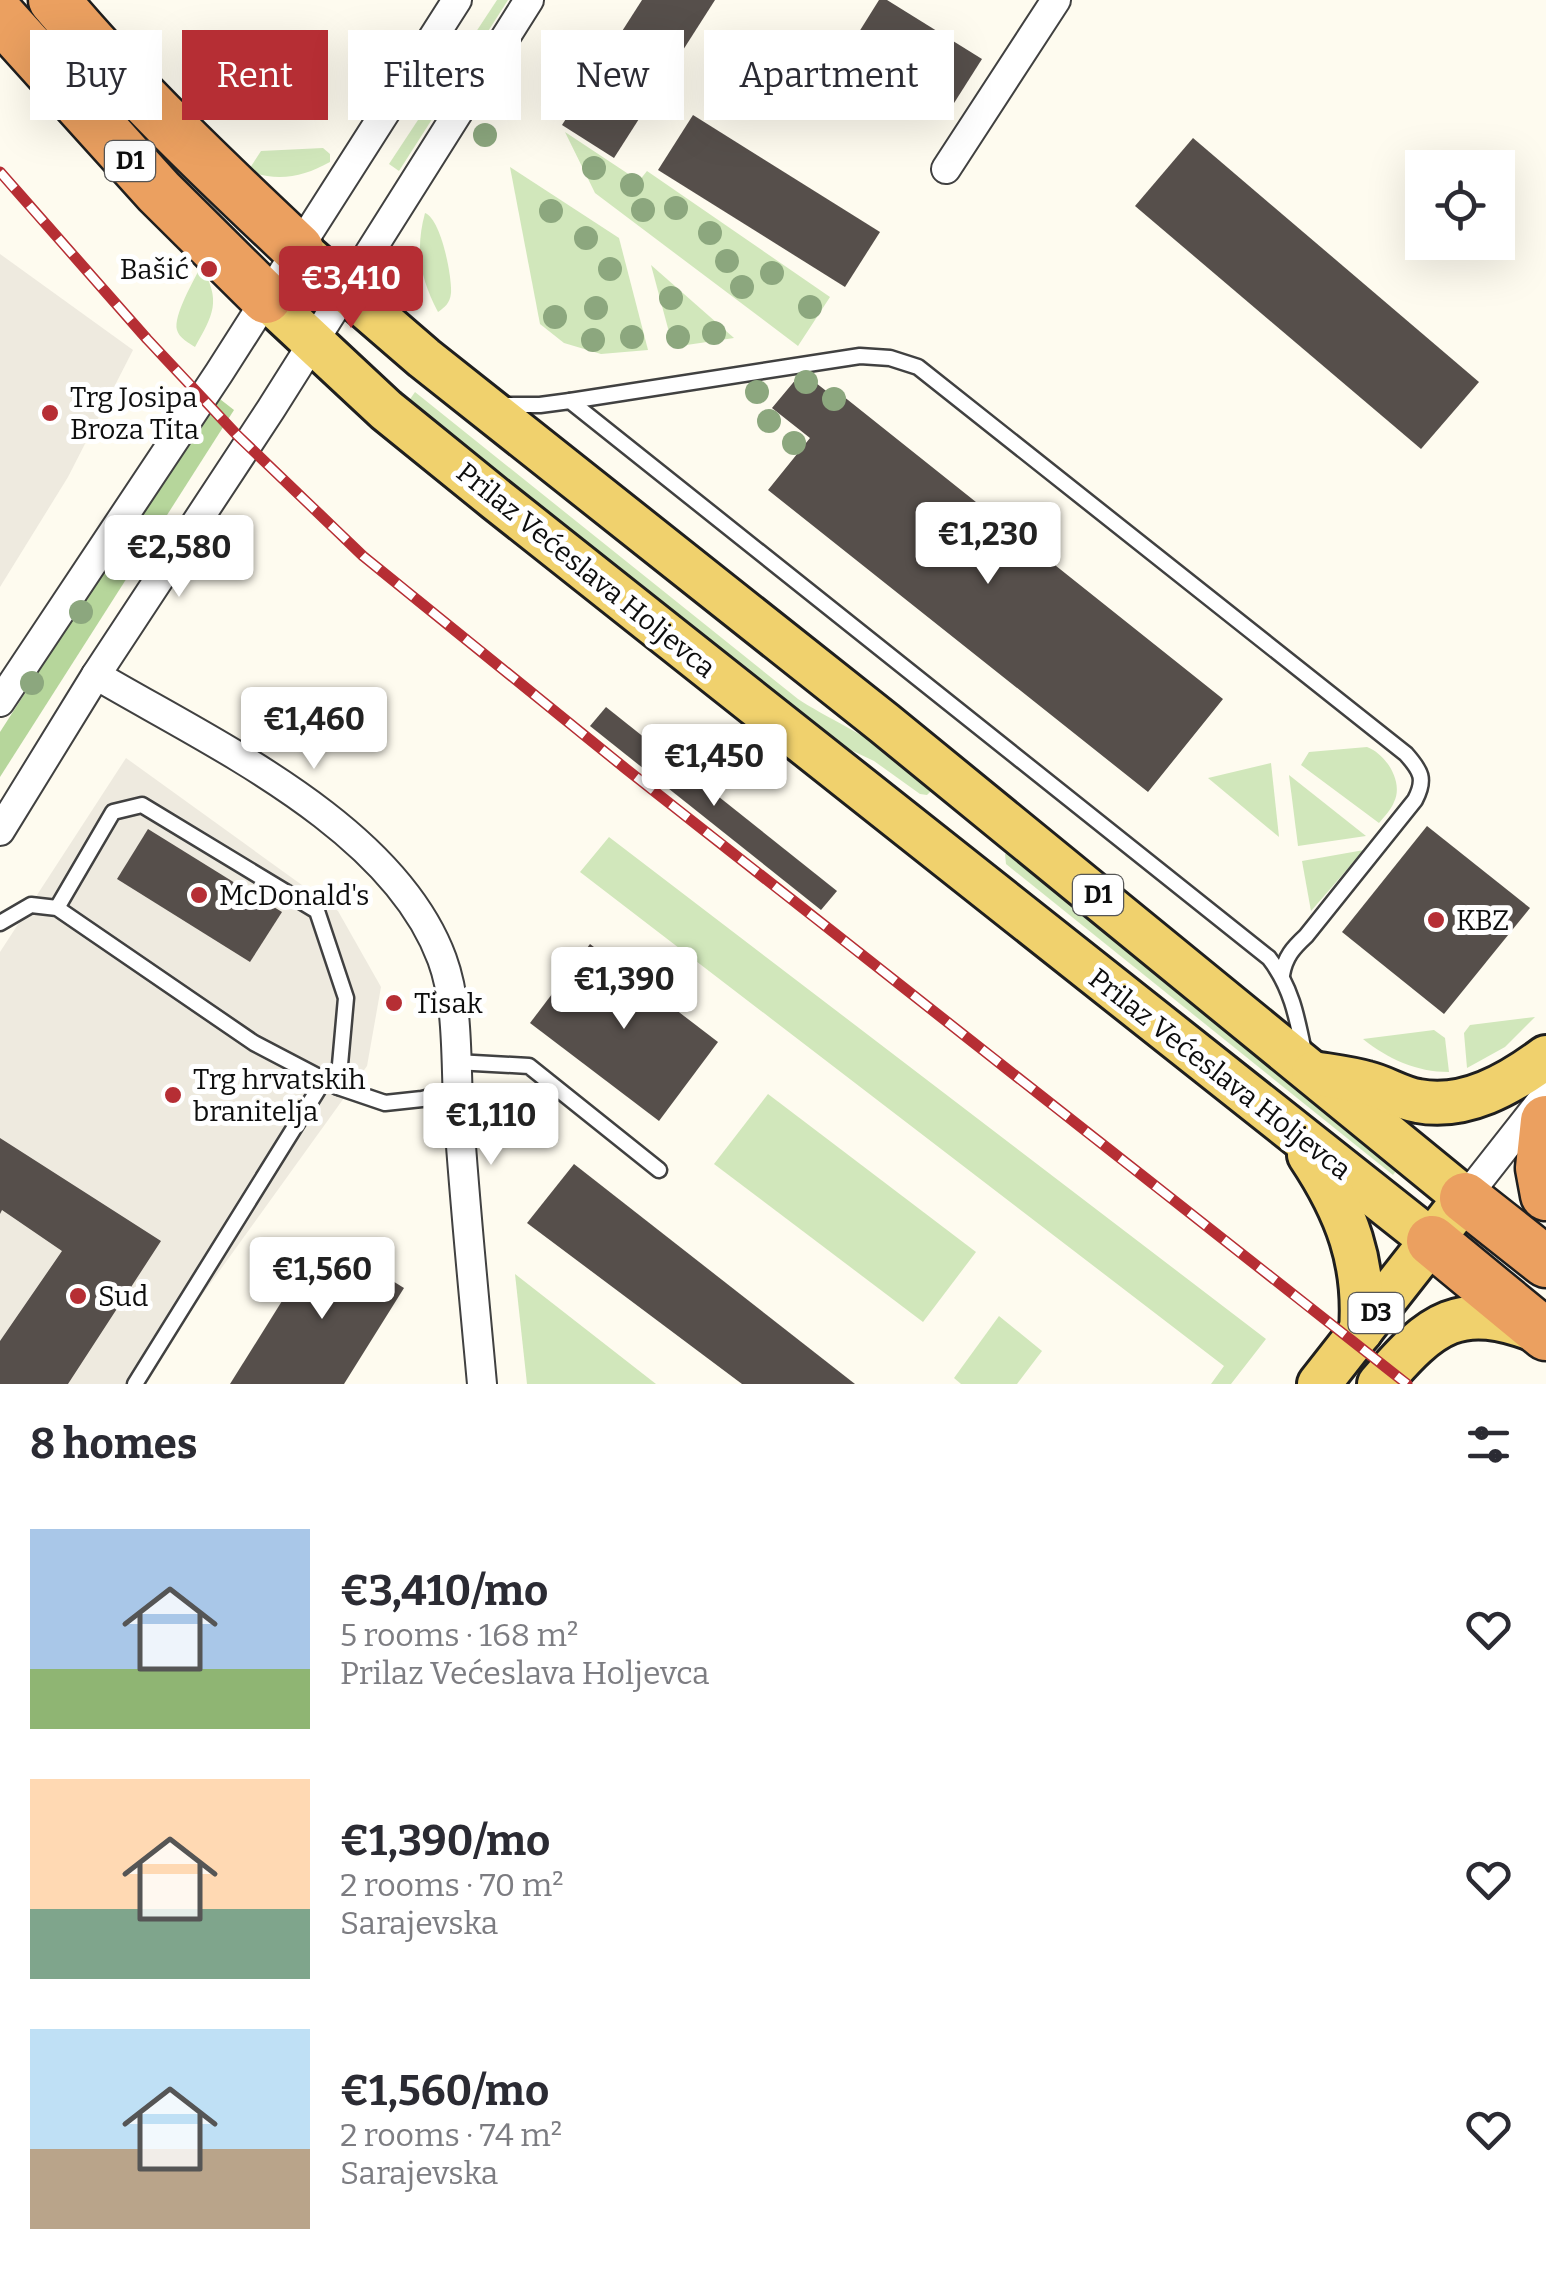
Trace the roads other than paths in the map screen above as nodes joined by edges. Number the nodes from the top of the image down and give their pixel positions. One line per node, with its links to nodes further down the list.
1 (54, 0): 7 (highway, Prilaz Većeslava Holjevca / D1)
2 (457, 0): 7 (street)
3 (529, 0): 8 (street)
4 (1056, 0): 6 (street)
5 (0, 16): 9 (highway, Prilaz Većeslava Holjevca / D1)
6 (946, 170)
7 (298, 249): 8 (main road, Prilaz Većeslava Holjevca / D1); 9 (street)
8 (343, 290): 10 (street); 12 (main road, Prilaz Većeslava Holjevca / D1)
9 (266, 298): 10 (main road, Prilaz Većeslava Holjevca / D1); 14 (street)
10 (311, 341): 13 (street); 25 (main road, Prilaz Većeslava Holjevca / D1)
11 (570, 401): 12 (lane); 18 (lane); 18 (lane)
12 (484, 405): 20 (main road, Prilaz Većeslava Holjevca / D1)
13 (96, 675): 15 (street); 21 (street)
14 (0, 702)
15 (0, 831)
16 (57, 908): 17 (lane); 22 (lane); 22 (lane)
17 (0, 923)
18 (1282, 974): 20 (lane)
19 (1546, 1057): 20 (main road)
20 (1308, 1072): 28 (main road, Prilaz Većeslava Holjevca / D1)
21 (456, 1076): 22 (lane); 26 (lane); 34 (street)
22 (330, 1083): 33 (lane)
23 (1546, 1095): 28 (street)
24 (1546, 1121): 27 (highway)
25 (1295, 1134): 29 (main road, Prilaz Većeslava Holjevca / D1); 31 (main road)
26 (659, 1170)
27 (1546, 1195)
28 (1465, 1198): 29 (main road, D3); 30 (highway, Prilaz Većeslava Holjevca / D1)
29 (1432, 1241): 31 (main road, D3); 32 (highway, Prilaz Većeslava Holjevca / D1)
30 (1546, 1262)
31 (1361, 1332): 35 (main road, D3)
32 (1545, 1334): 36 (main road)
33 (135, 1384)
34 (482, 1384)
35 (1320, 1384)
36 (1379, 1384)

